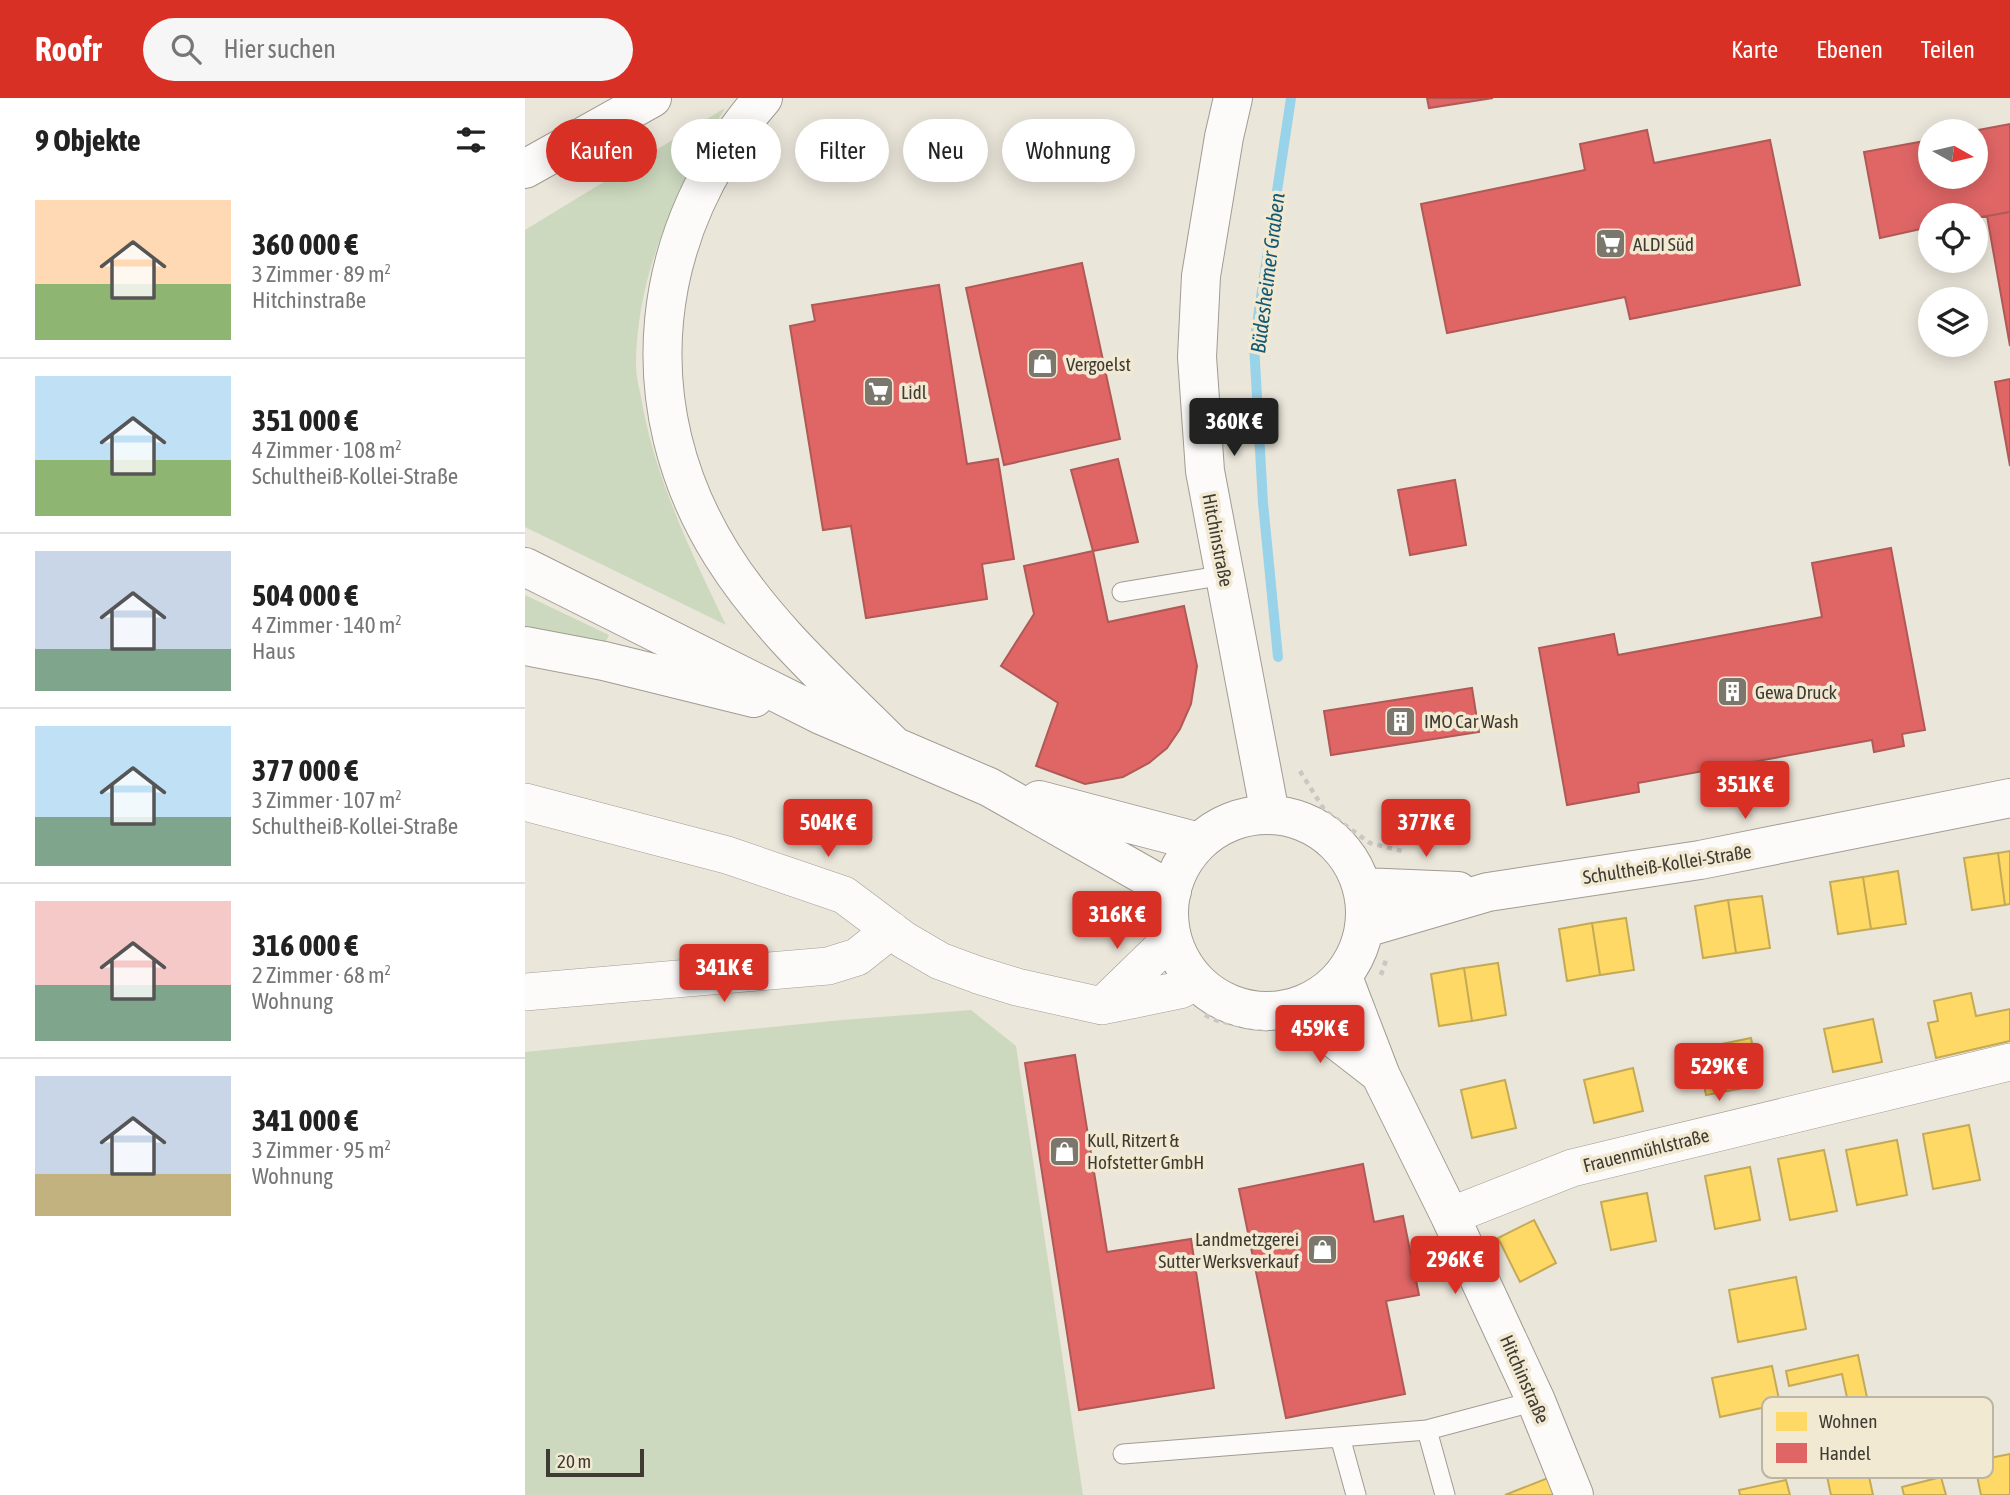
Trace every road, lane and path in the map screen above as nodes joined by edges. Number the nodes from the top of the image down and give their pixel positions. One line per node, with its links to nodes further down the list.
1 (652, 98): 4 (main road)
2 (762, 98): 10 (main road)
3 (1233, 98): 6 (main road, Hitchinstraße)
4 (525, 169)
5 (525, 567): 9 (main road)
6 (1225, 575): 7 (lane); 14 (main road, Hitchinstraße)
7 (1122, 592)
8 (525, 646): 9 (main road)
9 (821, 715): 10 (main road)
10 (892, 744): 11 (main road)
11 (989, 787): 15 (main road); 17 (main road)
12 (2010, 798): 18 (main road, Schultheiß-Kollei-Straße)
13 (525, 802): 20 (street)
14 (1269, 814): 15 (main road); 16 (main road)
15 (1199, 842): 17 (main road)
16 (1362, 887): 18 (main road, Schultheiß-Kollei-Straße); 19 (main road)
17 (1171, 891): 21 (main road)
18 (1488, 892): 19 (main road, Schultheiß-Kollei-Straße)
19 (1365, 928): 22 (main road)
20 (891, 930): 24 (street); 25 (street)
21 (1172, 938): 23 (main road); 25 (street)
22 (1343, 976): 26 (main road); 28 (main road, Hitchinstraße)
23 (1196, 982): 25 (street); 26 (main road)
24 (525, 992)
25 (1102, 1006)
26 (1296, 1008): 28 (main road, Hitchinstraße)
27 (2010, 1062): 29 (street, Frauenmühlstraße)
28 (1381, 1076): 29 (main road, Hitchinstraße)
29 (1450, 1216): 30 (main road, Hitchinstraße)
30 (1536, 1401): 31 (lane); 36 (main road, Hitchinstraße)
31 (1427, 1430): 32 (lane); 35 (lane)
32 (1340, 1437): 33 (lane); 34 (lane)
33 (1123, 1454)
34 (1356, 1495)
35 (1445, 1495)
36 (1574, 1495)

